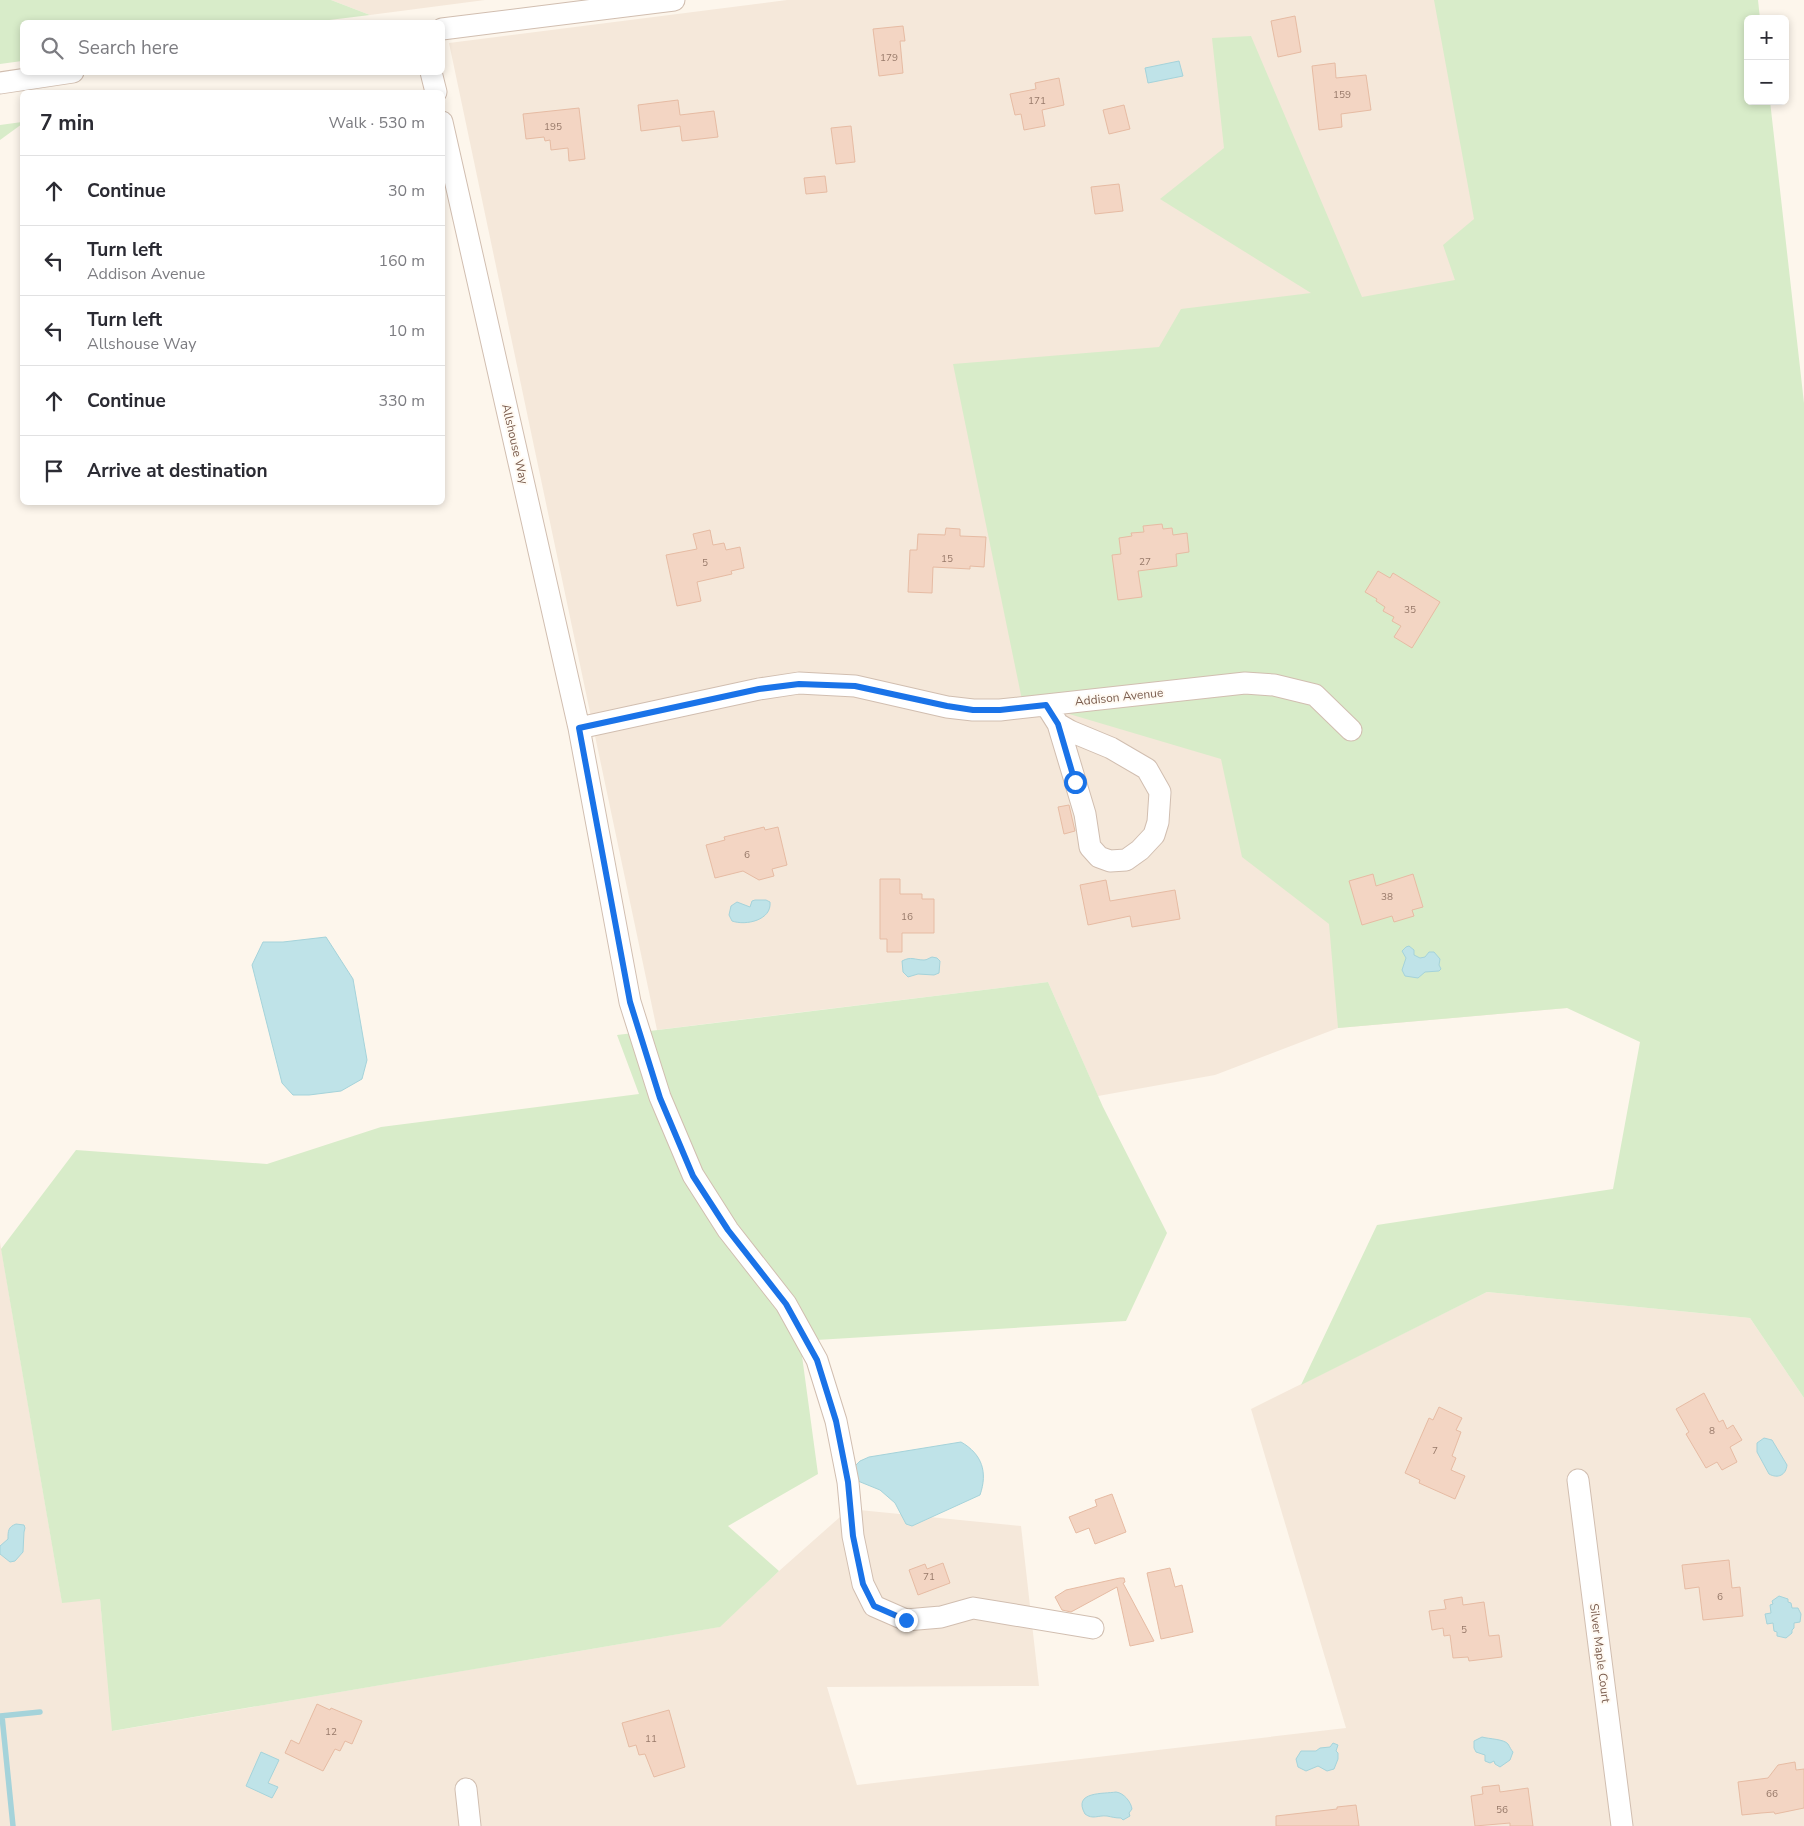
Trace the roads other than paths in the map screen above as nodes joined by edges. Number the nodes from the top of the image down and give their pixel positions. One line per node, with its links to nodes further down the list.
1 (674, 0): 2 (street)
2 (445, 29)
3 (54, 75): 5 (street)
4 (433, 75): 6 (street)
5 (0, 83)
6 (436, 90)
7 (445, 135): 10 (street, Allshouse Way)
8 (1046, 705): 9 (street); 10 (street, Addison Avenue); 11 (street, Addison Avenue)
9 (1058, 724): 9 (street)
10 (579, 728): 13 (street, Allshouse Way)
11 (1351, 730)
12 (1578, 1480): 16 (street, Silver Maple Court)
13 (1094, 1628)
14 (466, 1789): 15 (street)
15 (470, 1826)
16 (1622, 1826)

